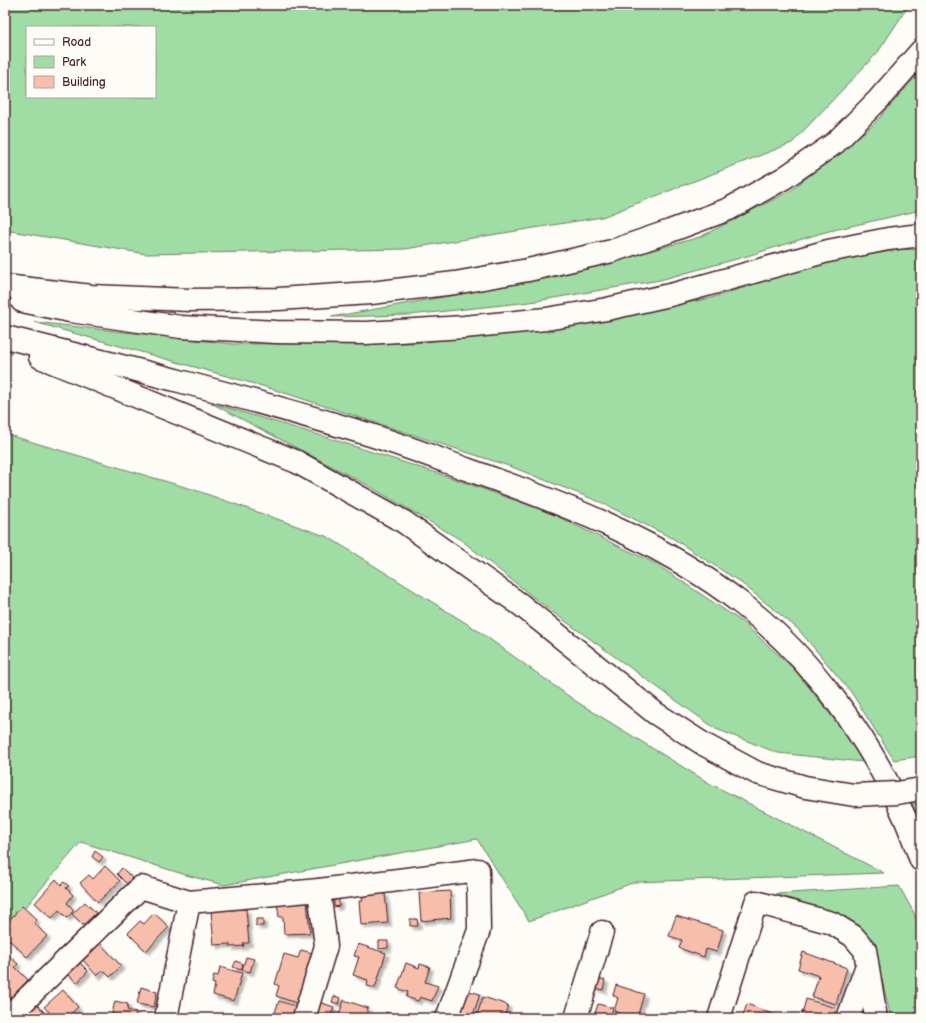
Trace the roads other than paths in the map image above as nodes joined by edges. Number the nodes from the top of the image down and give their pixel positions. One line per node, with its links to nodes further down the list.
1 (921, 51): 3 (main road)
2 (921, 235): 4 (main road)
3 (5, 286)
4 (5, 297)
5 (5, 336): 8 (main road)
6 (5, 342): 7 (main road, bridge)
7 (921, 789)
8 (921, 860)
9 (319, 890): 10 (main road); 16 (main road); 17 (main road)
10 (189, 902): 13 (main road); 15 (main road)
11 (602, 932): 14 (main road)
12 (867, 965): 18 (main road); 19 (main road); 20 (main road)
13 (11, 1014)
14 (578, 1017)
15 (166, 1018)
16 (304, 1018)
17 (447, 1018)
18 (719, 1018)
19 (848, 1018)
20 (876, 1018)

